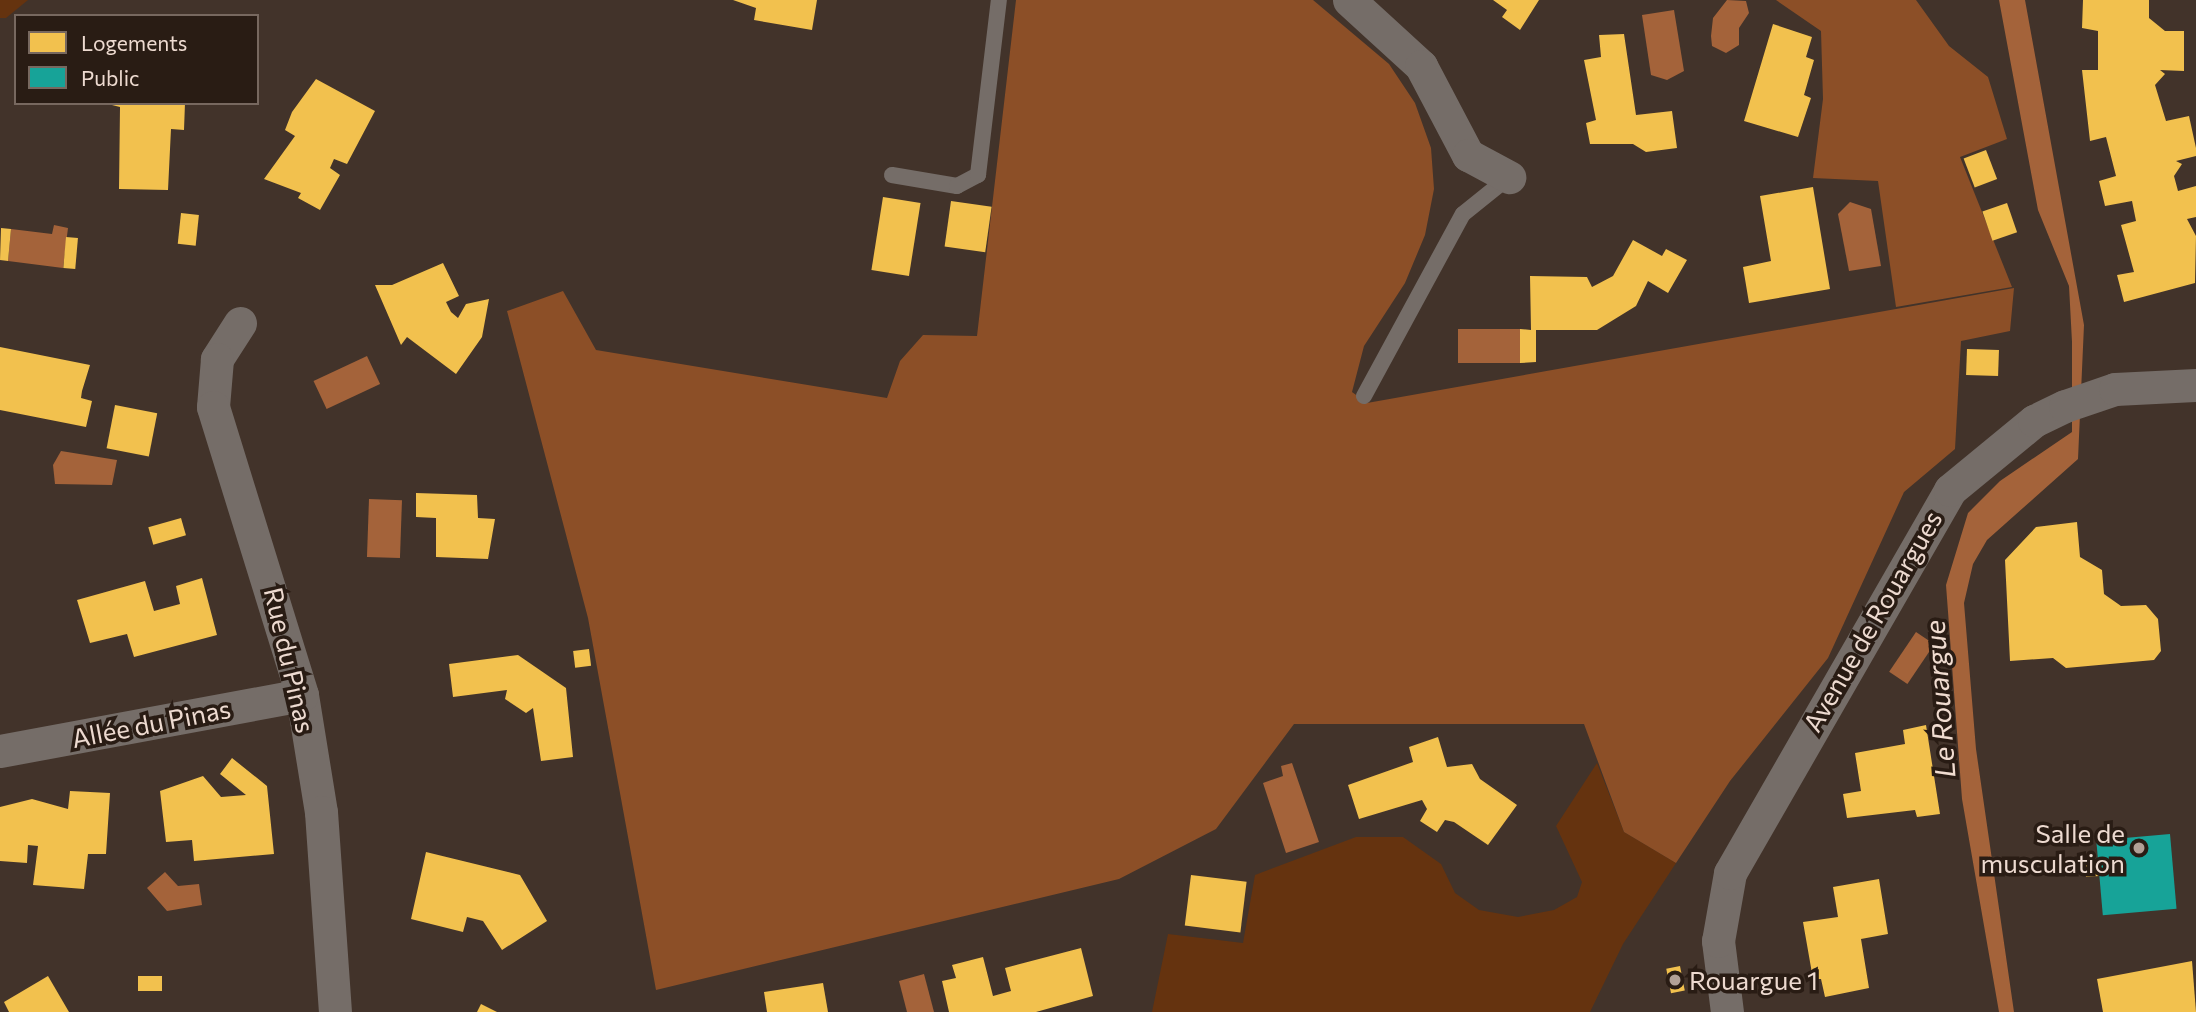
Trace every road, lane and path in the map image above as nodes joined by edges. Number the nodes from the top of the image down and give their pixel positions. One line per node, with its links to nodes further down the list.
1 (999, 0): 3 (lane)
2 (1349, 0): 4 (street)
3 (892, 176)
4 (1509, 177): 7 (lane)
5 (240, 323): 8 (street, Rue du Pinas)
6 (2196, 386): 11 (street, Avenue de Rouargues)
7 (1364, 396)
8 (302, 695): 9 (street, Allée du Pinas); 10 (street, Rue du Pinas)
9 (0, 751)
10 (335, 1012)
11 (1727, 1012)

